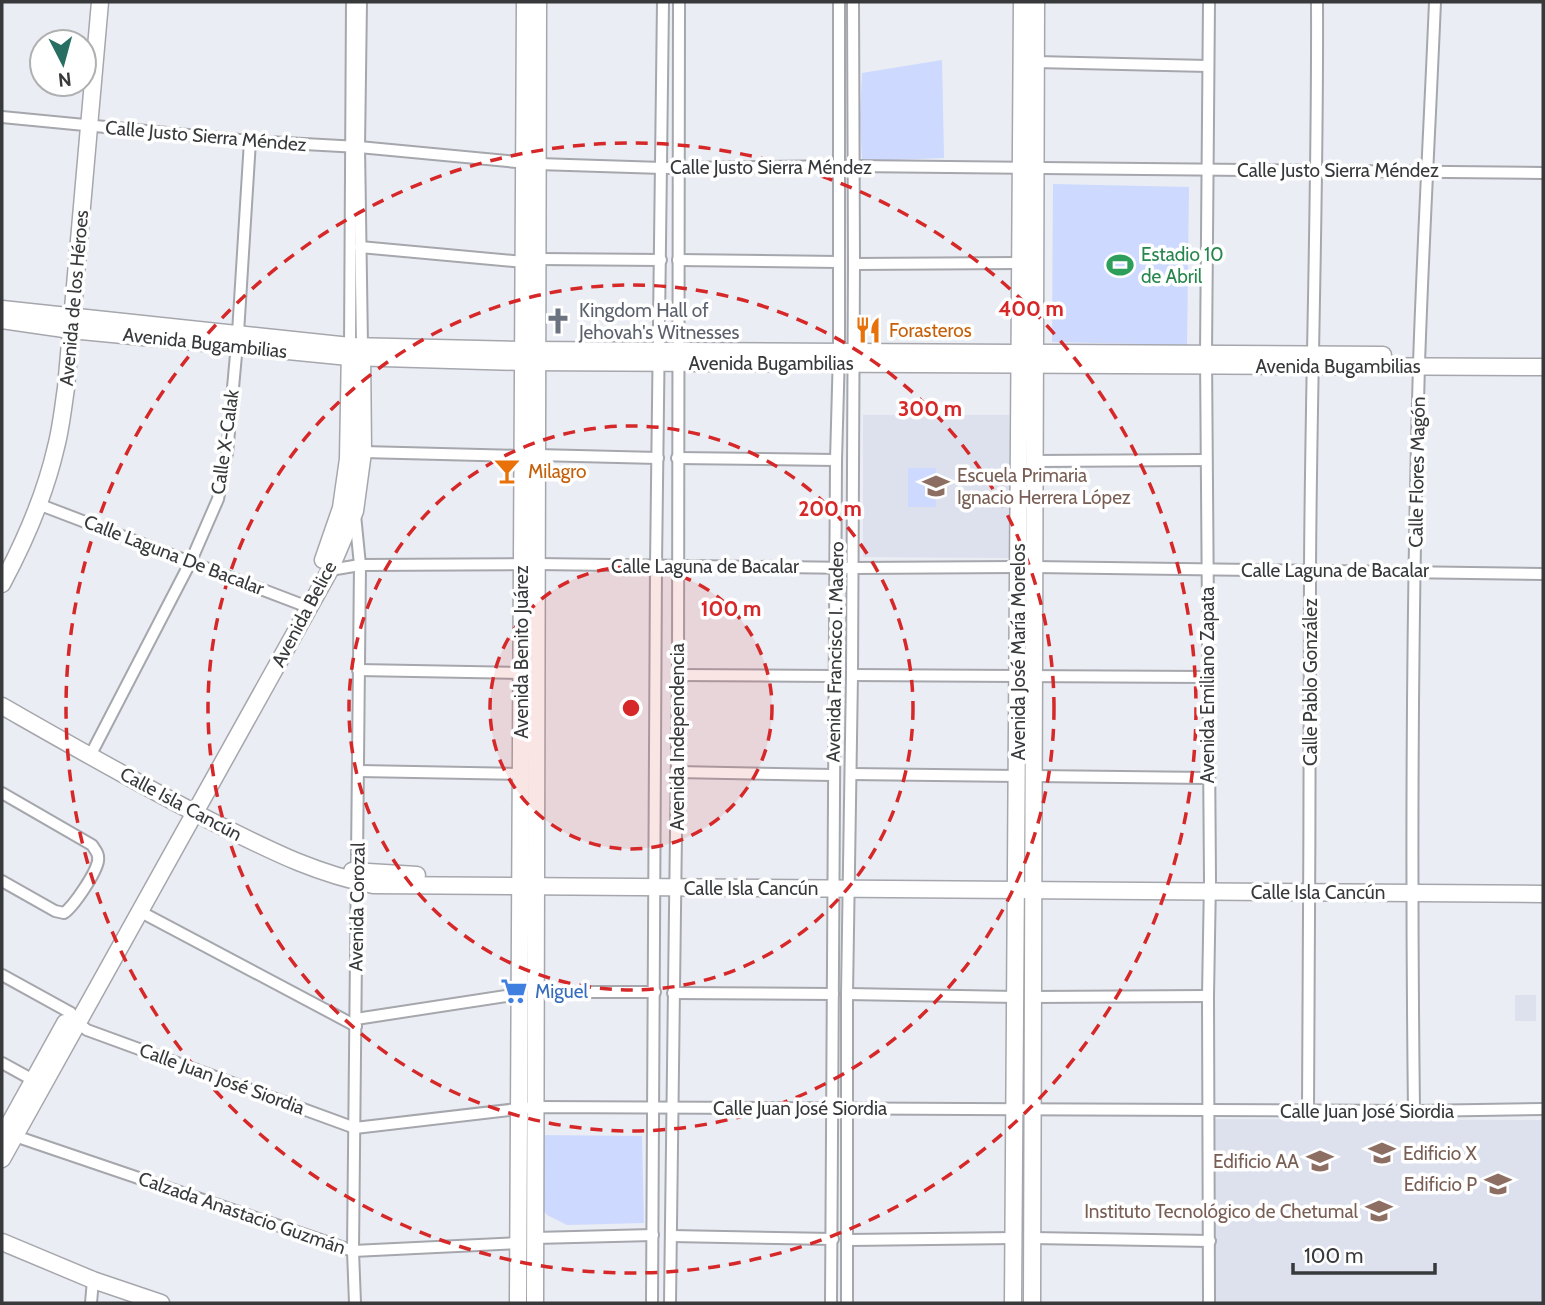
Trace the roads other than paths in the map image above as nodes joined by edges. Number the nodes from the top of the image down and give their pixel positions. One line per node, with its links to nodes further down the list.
1 (100, 2): 18 (main road, Avenida de los Héroes)
2 (352, 2): 20 (street, Avenida Belice)
3 (360, 2): 20 (street, Avenida Belice)
4 (525, 2): 21 (main road, Avenida Benito Juárez)
5 (538, 2): 21 (main road, Avenida Benito Juárez)
6 (663, 2): 24 (street, Avenida Independencia)
7 (679, 2): 25 (street, Avenida Independencia)
8 (839, 2): 23 (street, Avenida Francisco I. Madero)
9 (853, 2): 22 (street, Avenida Francisco I. Madero)
10 (1022, 2): 26 (main road, Avenida José María Morelos)
11 (1036, 2): 15 (main road, Avenida José María Morelos)
12 (1209, 2): 16 (street, Avenida Emiliano Zapata)
13 (1317, 2): 28 (street, Calle Pablo González)
14 (1435, 2): 29 (street, Calle Flores Magón)
15 (1036, 62): 16 (street); 26 (main road, Avenida José María Morelos)
16 (1208, 66): 27 (street, Avenida Emiliano Zapata)
17 (2, 117): 18 (street, Calle Justo Sierra Méndez)
18 (90, 126): 19 (street, Calle Justo Sierra Méndez); 40 (main road, Avenida de los Héroes)
19 (250, 141): 20 (street, Calle Justo Sierra Méndez); 41 (street, Calle X-Calak)
20 (355, 147): 21 (street, Calle Justo Sierra Méndez); 31 (street, Avenida Belice); 42 (street, Avenida Belice)
21 (531, 163): 24 (street, Calle Justo Sierra Méndez); 32 (main road, Avenida Benito Juárez)
22 (853, 166): 23 (street, Calle Justo Sierra Méndez); 26 (street, Calle Justo Sierra Méndez); 37 (street, Avenida Francisco I. Madero)
23 (839, 167): 25 (street, Calle Justo Sierra Méndez); 35 (street, Avenida Francisco I. Madero)
24 (662, 168): 25 (street, Calle Justo Sierra Méndez); 33 (street, Avenida Independencia)
25 (677, 168): 34 (street, Avenida Independencia)
26 (1028, 168): 27 (street, Calle Justo Sierra Méndez); 36 (main road, Avenida José María Morelos); 48 (main road, Avenida José María Morelos)
27 (1209, 169): 28 (street, Calle Justo Sierra Méndez); 49 (street, Avenida Emiliano Zapata)
28 (1318, 170): 29 (street, Calle Justo Sierra Méndez); 50 (street, Calle Pablo González)
29 (1428, 171): 30 (street, Calle Justo Sierra Méndez); 51 (street, Calle Flores Magón)
30 (1543, 173)
31 (360, 247): 32 (street); 42 (street, Avenida Belice)
32 (531, 260): 33 (street); 43 (main road, Avenida Benito Juárez)
33 (661, 260): 44 (street, Avenida Independencia)
34 (678, 260): 35 (street); 45 (street, Avenida Independencia)
35 (838, 262): 47 (street, Avenida Francisco I. Madero)
36 (1020, 263): 37 (street); 48 (main road, Avenida José María Morelos)
37 (854, 264): 47 (street, Avenida Francisco I. Madero)
38 (2, 309): 40 (main road, Avenida Bugambilias)
39 (2, 320): 40 (main road, Avenida Bugambilias)
40 (71, 324): 41 (main road, Avenida Bugambilias); 60 (main road, Avenida de los Héroes)
41 (237, 339): 42 (main road, Avenida Bugambilias); 62 (street, Calle X-Calak)
42 (356, 352): 43 (main road, Avenida Bugambilias); 53 (main road, Avenida Belice); 76 (main road, Avenida Belice)
43 (530, 356): 44 (main road, Avenida Bugambilias); 54 (main road, Avenida Benito Juárez)
44 (659, 356): 45 (main road, Avenida Bugambilias); 55 (street, Avenida Independencia)
45 (677, 356): 47 (main road, Avenida Bugambilias); 56 (street, Avenida Independencia)
46 (1543, 356): 51 (main road, Avenida Bugambilias)
47 (845, 357): 48 (main road, Avenida Bugambilias); 57 (street, Avenida Francisco I. Madero); 69 (street, Avenida Francisco I. Madero)
48 (1027, 358): 49 (main road, Avenida Bugambilias); 59 (main road, Avenida José María Morelos); 68 (main road, Avenida José María Morelos)
49 (1206, 359): 50 (main road, Avenida Bugambilias); 58 (street, Avenida Emiliano Zapata)
50 (1312, 360): 51 (main road, Avenida Bugambilias); 72 (street, Calle Pablo González)
51 (1419, 360): 52 (main road, Avenida Bugambilias); 73 (street, Calle Flores Magón)
52 (1543, 366)
53 (363, 452): 54 (street); 61 (main road, Avenida Belice)
54 (530, 456): 55 (street); 64 (main road, Avenida Benito Juárez)
55 (658, 458): 65 (street, Avenida Independencia)
56 (677, 458): 57 (street); 66 (street, Avenida Independencia)
57 (836, 460): 67 (street, Avenida Francisco I. Madero)
58 (1206, 460): 59 (street); 71 (street, Avenida Emiliano Zapata)
59 (1035, 461): 68 (main road, Avenida José María Morelos)
60 (38, 504): 62 (street, Calle Laguna De Bacalar); 75 (main road, Avenida de los Héroes)
61 (355, 511): 63 (street, Avenida Corozal); 70 (main road, Avenida Belice)
62 (191, 561): 76 (street, Calle Laguna De Bacalar); 86 (street, Calle X-Calak)
63 (360, 565): 64 (street, Calle Laguna de Bacalar); 70 (street, Calle Laguna de Bacalar); 77 (street, Avenida Corozal)
64 (529, 565): 65 (street, Calle Laguna de Bacalar); 78 (main road, Avenida Benito Juárez); 98 (main road, Avenida Benito Juárez)
65 (656, 566): 66 (street, Calle Laguna de Bacalar); 99 (street, Avenida Independencia)
66 (677, 566): 67 (street, Calle Laguna de Bacalar); 79 (street, Avenida Independencia)
67 (836, 567): 69 (street, Calle Laguna de Bacalar); 81 (street, Avenida Francisco I. Madero)
68 (1026, 567): 69 (street, Calle Laguna de Bacalar); 71 (street, Calle Laguna de Bacalar); 82 (main road, Avenida José María Morelos)
69 (852, 568): 80 (street, Avenida Francisco I. Madero)
70 (330, 570): 76 (main road, Avenida Belice)
71 (1207, 570): 72 (street, Calle Laguna de Bacalar); 83 (street, Avenida Emiliano Zapata)
72 (1310, 570): 73 (street, Calle Laguna de Bacalar); 106 (street, Calle Pablo González)
73 (1415, 570): 74 (street, Calle Laguna de Bacalar); 107 (street, Calle Flores Magón)
74 (1543, 574)
75 (2, 584)
76 (304, 605): 95 (main road, Avenida Belice)
77 (359, 670): 78 (street); 87 (street, Avenida Corozal)
78 (521, 673): 89 (main road, Avenida Benito Juárez)
79 (678, 675): 81 (street); 88 (street, Avenida Independencia)
80 (852, 675): 82 (street); 90 (street, Avenida Francisco I. Madero)
81 (834, 676): 91 (street, Avenida Francisco I. Madero)
82 (1026, 676): 83 (street); 92 (main road, Avenida José María Morelos)
83 (1207, 677): 93 (street, Avenida Emiliano Zapata)
84 (2, 696): 86 (main road, Calle Isla Cancún)
85 (2, 706): 86 (main road, Calle Isla Cancún)
86 (92, 752): 95 (main road, Calle Isla Cancún)
87 (359, 771): 89 (street); 96 (street, Avenida Corozal)
88 (677, 772): 91 (street); 100 (street, Avenida Independencia)
89 (521, 774): 98 (main road, Avenida Benito Juárez)
90 (851, 774): 92 (street); 101 (street, Avenida Francisco I. Madero)
91 (833, 775): 101 (street, Avenida Francisco I. Madero)
92 (1025, 776): 93 (street); 103 (main road, Avenida José María Morelos); 104 (main road, Avenida José María Morelos)
93 (1208, 778): 105 (street, Avenida Emiliano Zapata)
94 (2, 793): 97 (street)
95 (193, 807): 96 (main road, Calle Isla Cancún); 109 (main road, Avenida Belice); 119 (main road, Avenida Belice)
96 (358, 877): 98 (main road, Calle Isla Cancún); 120 (street, Avenida Corozal)
97 (2, 881)
98 (528, 881): 99 (main road, Calle Isla Cancún); 112 (main road, Avenida Benito Juárez)
99 (654, 882): 100 (main road, Calle Isla Cancún); 111 (street, Avenida Independencia)
100 (675, 882): 101 (main road, Calle Isla Cancún); 113 (street, Avenida Independencia)
101 (840, 883): 103 (main road, Calle Isla Cancún); 114 (street, Avenida Francisco I. Madero); 115 (street, Avenida Francisco I. Madero)
102 (1543, 883): 107 (main road, Calle Isla Cancún)
103 (1016, 884): 104 (main road, Calle Isla Cancún); 117 (main road, Avenida José María Morelos)
104 (1033, 885): 105 (main road, Calle Isla Cancún); 118 (main road, Avenida José María Morelos)
105 (1210, 886): 106 (main road, Calle Isla Cancún); 116 (street, Avenida Emiliano Zapata)
106 (1311, 886): 107 (main road, Calle Isla Cancún); 132 (street, Calle Pablo González)
107 (1411, 887): 108 (main road, Calle Isla Cancún); 133 (street, Calle Flores Magón)
108 (1543, 894)
109 (141, 912): 119 (main road, Avenida Belice); 120 (street)
110 (2, 975): 119 (street, Calle Juan José Siordia)
111 (655, 992): 112 (street); 126 (street, Avenida Independencia)
112 (528, 993): 120 (street); 125 (main road, Avenida Benito Juárez)
113 (673, 993): 114 (street); 123 (street, Avenida Independencia)
114 (833, 994): 124 (street, Avenida Francisco I. Madero)
115 (847, 994): 117 (street); 127 (street, Avenida Francisco I. Madero)
116 (1208, 996): 118 (street); 131 (street, Avenida Emiliano Zapata)
117 (1016, 997): 128 (main road, Avenida José María Morelos)
118 (1033, 997): 130 (main road, Avenida José María Morelos)
119 (75, 1018): 122 (main road, Avenida Belice); 134 (street, Calle Juan José Siordia); 135 (main road, Avenida Belice)
120 (356, 1022): 134 (street, Avenida Corozal)
121 (2, 1063): 122 (street)
122 (33, 1080): 135 (main road, Avenida Belice)
123 (674, 1107): 124 (street, Calle Juan José Siordia); 126 (street, Calle Juan José Siordia); 138 (street, Avenida Independencia)
124 (833, 1107): 127 (street, Calle Juan José Siordia); 142 (street, Avenida Francisco I. Madero)
125 (527, 1108): 126 (street, Calle Juan José Siordia); 134 (street, Calle Juan José Siordia); 139 (main road, Avenida Benito Juárez); 146 (main road, Avenida Benito Juárez)
126 (654, 1108): 137 (street, Avenida Independencia)
127 (848, 1108): 128 (street, Calle Juan José Siordia); 143 (street, Avenida Francisco I. Madero)
128 (1015, 1109): 130 (street, Calle Juan José Siordia); 140 (main road, Avenida José María Morelos)
129 (1543, 1109): 133 (street, Calle Juan José Siordia)
130 (1032, 1110): 131 (street, Calle Juan José Siordia); 141 (main road, Avenida José María Morelos)
131 (1209, 1111): 132 (street, Calle Juan José Siordia); 144 (street, Avenida Emiliano Zapata)
132 (1308, 1111): 133 (street, Calle Juan José Siordia)
133 (1414, 1111)
134 (355, 1128): 147 (street, Avenida Corozal)
135 (8, 1136): 136 (main road, Avenida Belice); 147 (street, Calzada Anastacio Guzmán)
136 (2, 1160)
137 (653, 1235): 139 (street); 154 (street, Avenida Independencia)
138 (671, 1236): 142 (street); 155 (street, Avenida Independencia)
139 (535, 1238): 153 (main road, Avenida Benito Juárez)
140 (1014, 1238): 143 (street); 158 (main road, Avenida José María Morelos)
141 (1032, 1238): 144 (street); 159 (main road, Avenida José María Morelos)
142 (832, 1239): 156 (street, Avenida Francisco I. Madero)
143 (849, 1240): 157 (street, Avenida Francisco I. Madero)
144 (1210, 1241): 160 (street, Avenida Emiliano Zapata)
145 (2, 1242): 148 (main road)
146 (518, 1242): 147 (street, Calzada Anastacio Guzmán); 152 (main road, Avenida Benito Juárez)
147 (353, 1251): 151 (street, Avenida Corozal)
148 (93, 1280): 149 (street); 150 (main road)
149 (90, 1303)
150 (161, 1303)
151 (355, 1303)
152 (517, 1303)
153 (535, 1303)
154 (652, 1303)
155 (670, 1303)
156 (831, 1303)
157 (847, 1303)
158 (1013, 1303)
159 (1032, 1303)
160 (1209, 1303)

